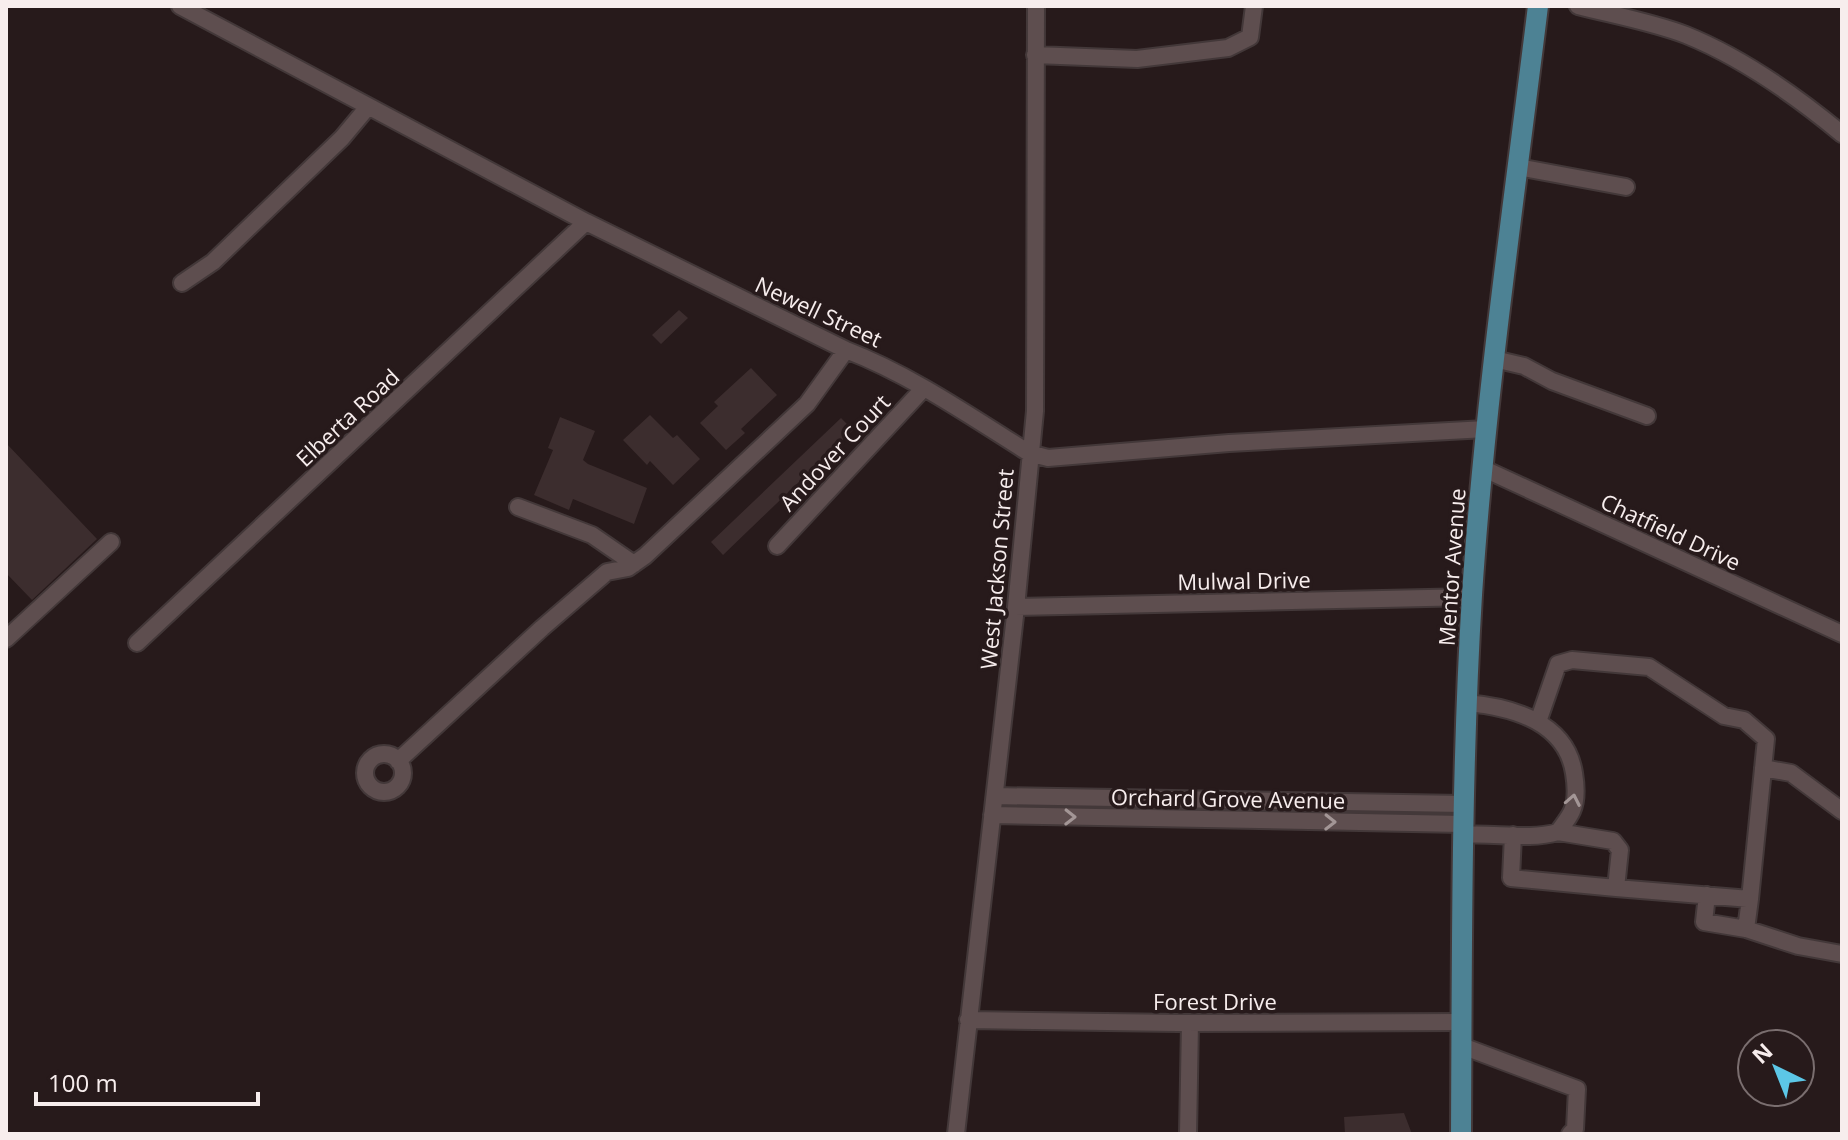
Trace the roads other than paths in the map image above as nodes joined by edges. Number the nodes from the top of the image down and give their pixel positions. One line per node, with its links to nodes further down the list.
1 (180, 6): 7 (street, Newell Street)
2 (1036, 6): 6 (street, West Jackson Street)
3 (1254, 6): 6 (street)
4 (1538, 6): 9 (main road, Mentor Avenue)
5 (1578, 6): 8 (street)
6 (1035, 55): 18 (street, West Jackson Street)
7 (367, 108): 11 (street, Newell Street); 12 (street)
8 (1842, 134)
9 (1518, 167): 10 (street); 14 (main road, Mentor Avenue)
10 (1626, 187)
11 (586, 222): 13 (street, Newell Street); 28 (street, Elberta Road)
12 (182, 283)
13 (846, 350): 15 (street, Newell Street); 23 (street)
14 (1494, 359): 16 (street); 17 (main road, Mentor Avenue)
15 (924, 388): 18 (street, Newell Street); 22 (street, Andover Court)
16 (1647, 416)
17 (1486, 429): 18 (street, Newell Street); 19 (main road, Mentor Avenue)
18 (1029, 453): 25 (street, West Jackson Street)
19 (1482, 468): 24 (main road, Mentor Avenue); 26 (street, Chatfield Drive)
20 (518, 507): 23 (street)
21 (111, 542): 27 (street)
22 (777, 546)
23 (634, 564): 31 (street)
24 (1472, 597): 25 (street, Mulwal Drive); 29 (main road, Mentor Avenue)
25 (1016, 607): 33 (street, West Jackson Street)
26 (1842, 634)
27 (6, 639)
28 (137, 643)
29 (1467, 703): 30 (street); 36 (main road, Mentor Avenue)
30 (1538, 722): 32 (street); 37 (street, one-way to 30)
31 (398, 761)
32 (1763, 768): 34 (street); 41 (street)
33 (995, 796): 35 (street, West Jackson Street); 36 (street, Orchard Grove Avenue)
34 (1842, 811)
35 (992, 815): 36 (street, Orchard Grove Avenue, one-way to 36); 44 (street, West Jackson Street)
36 (1462, 821): 38 (street); 45 (main road, Mentor Avenue)
37 (1558, 832): 38 (street); 39 (street)
38 (1513, 835): 39 (street)
39 (1616, 888): 40 (street)
40 (1707, 895): 41 (street); 42 (street)
41 (1750, 899): 42 (street)
42 (1746, 929): 43 (street)
43 (1842, 954)
44 (968, 1020): 46 (street, Forest Drive); 48 (street, West Jackson Street)
45 (1462, 1022): 46 (street, Forest Drive); 47 (main road, Mentor Avenue)
46 (1190, 1023): 49 (street)
47 (1462, 1046): 50 (main road, Mentor Avenue); 51 (street)
48 (956, 1134)
49 (1188, 1134)
50 (1461, 1134)
51 (1570, 1134)

